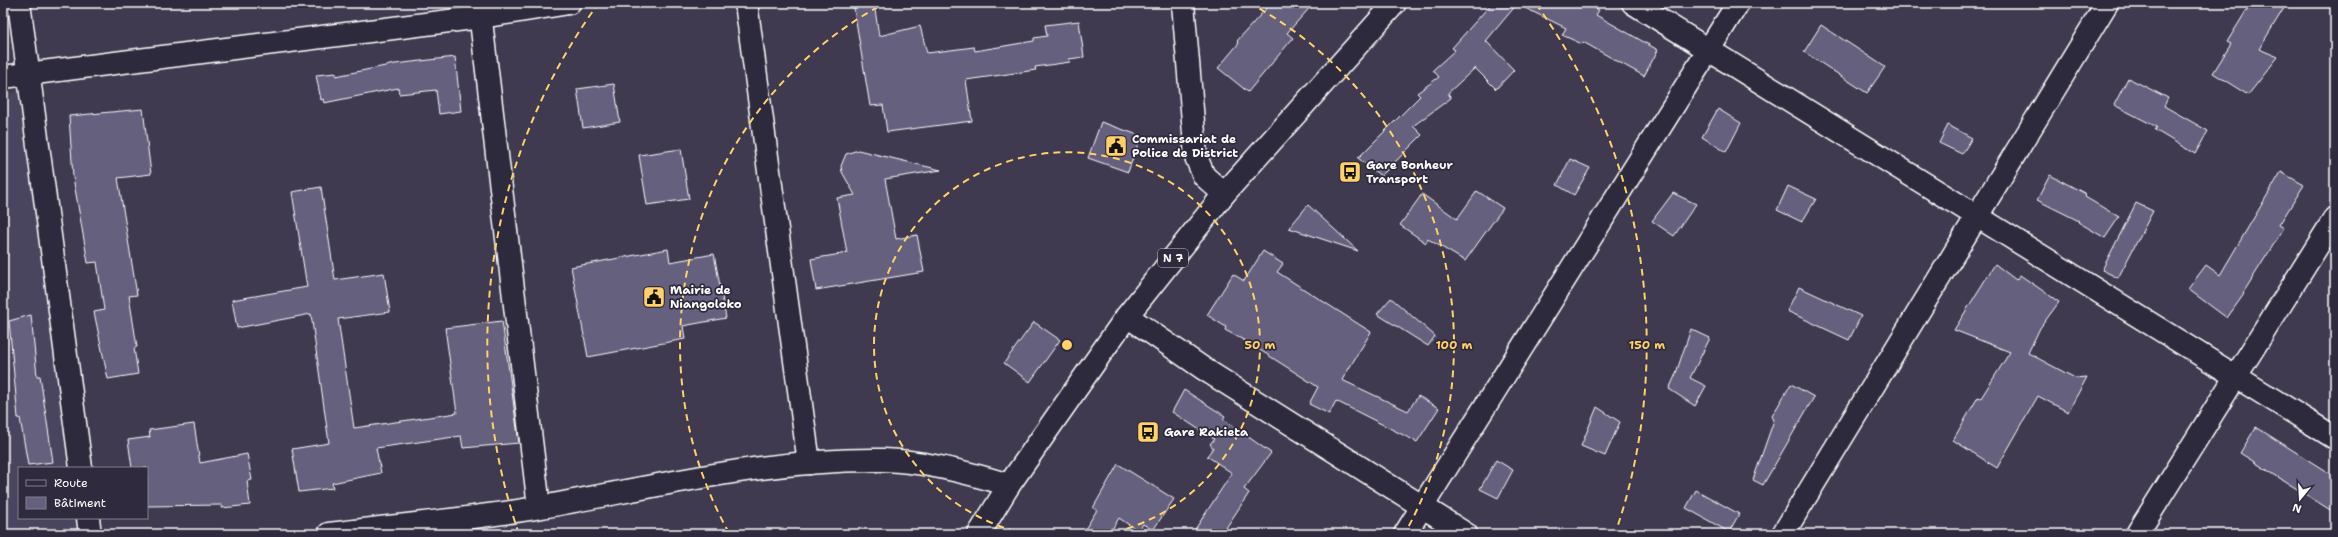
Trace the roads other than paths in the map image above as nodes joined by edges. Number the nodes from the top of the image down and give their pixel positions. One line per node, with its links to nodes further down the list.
1 (19, 3): 11 (main road)
2 (569, 3): 9 (main road)
3 (746, 3): 19 (main road)
4 (1183, 3): 13 (main road)
5 (1396, 3): 13 (main road, N 7)
6 (1633, 3): 10 (main road)
7 (1738, 3): 10 (main road)
8 (2107, 3): 14 (main road)
9 (480, 10): 11 (main road); 22 (main road)
10 (1709, 51): 14 (main road); 23 (main road)
11 (29, 74): 12 (main road); 20 (main road)
12 (3, 77)
13 (1224, 194): 16 (main road, N 7)
14 (1977, 216): 17 (main road); 30 (main road)
15 (2335, 218): 17 (main road)
16 (1127, 316): 21 (main road, N 7); 23 (main road)
17 (2236, 377): 18 (main road); 31 (main road)
18 (2335, 438)
19 (809, 463): 21 (main road); 22 (main road)
20 (81, 467)
21 (1009, 485): 27 (main road, N 7)
22 (539, 507): 26 (main road)
23 (1423, 508): 28 (main road); 29 (main road)
24 (88, 519): 25 (main road)
25 (90, 534)
26 (329, 534)
27 (979, 534)
28 (1406, 534)
29 (1466, 534)
30 (1783, 534)
31 (2137, 534)

